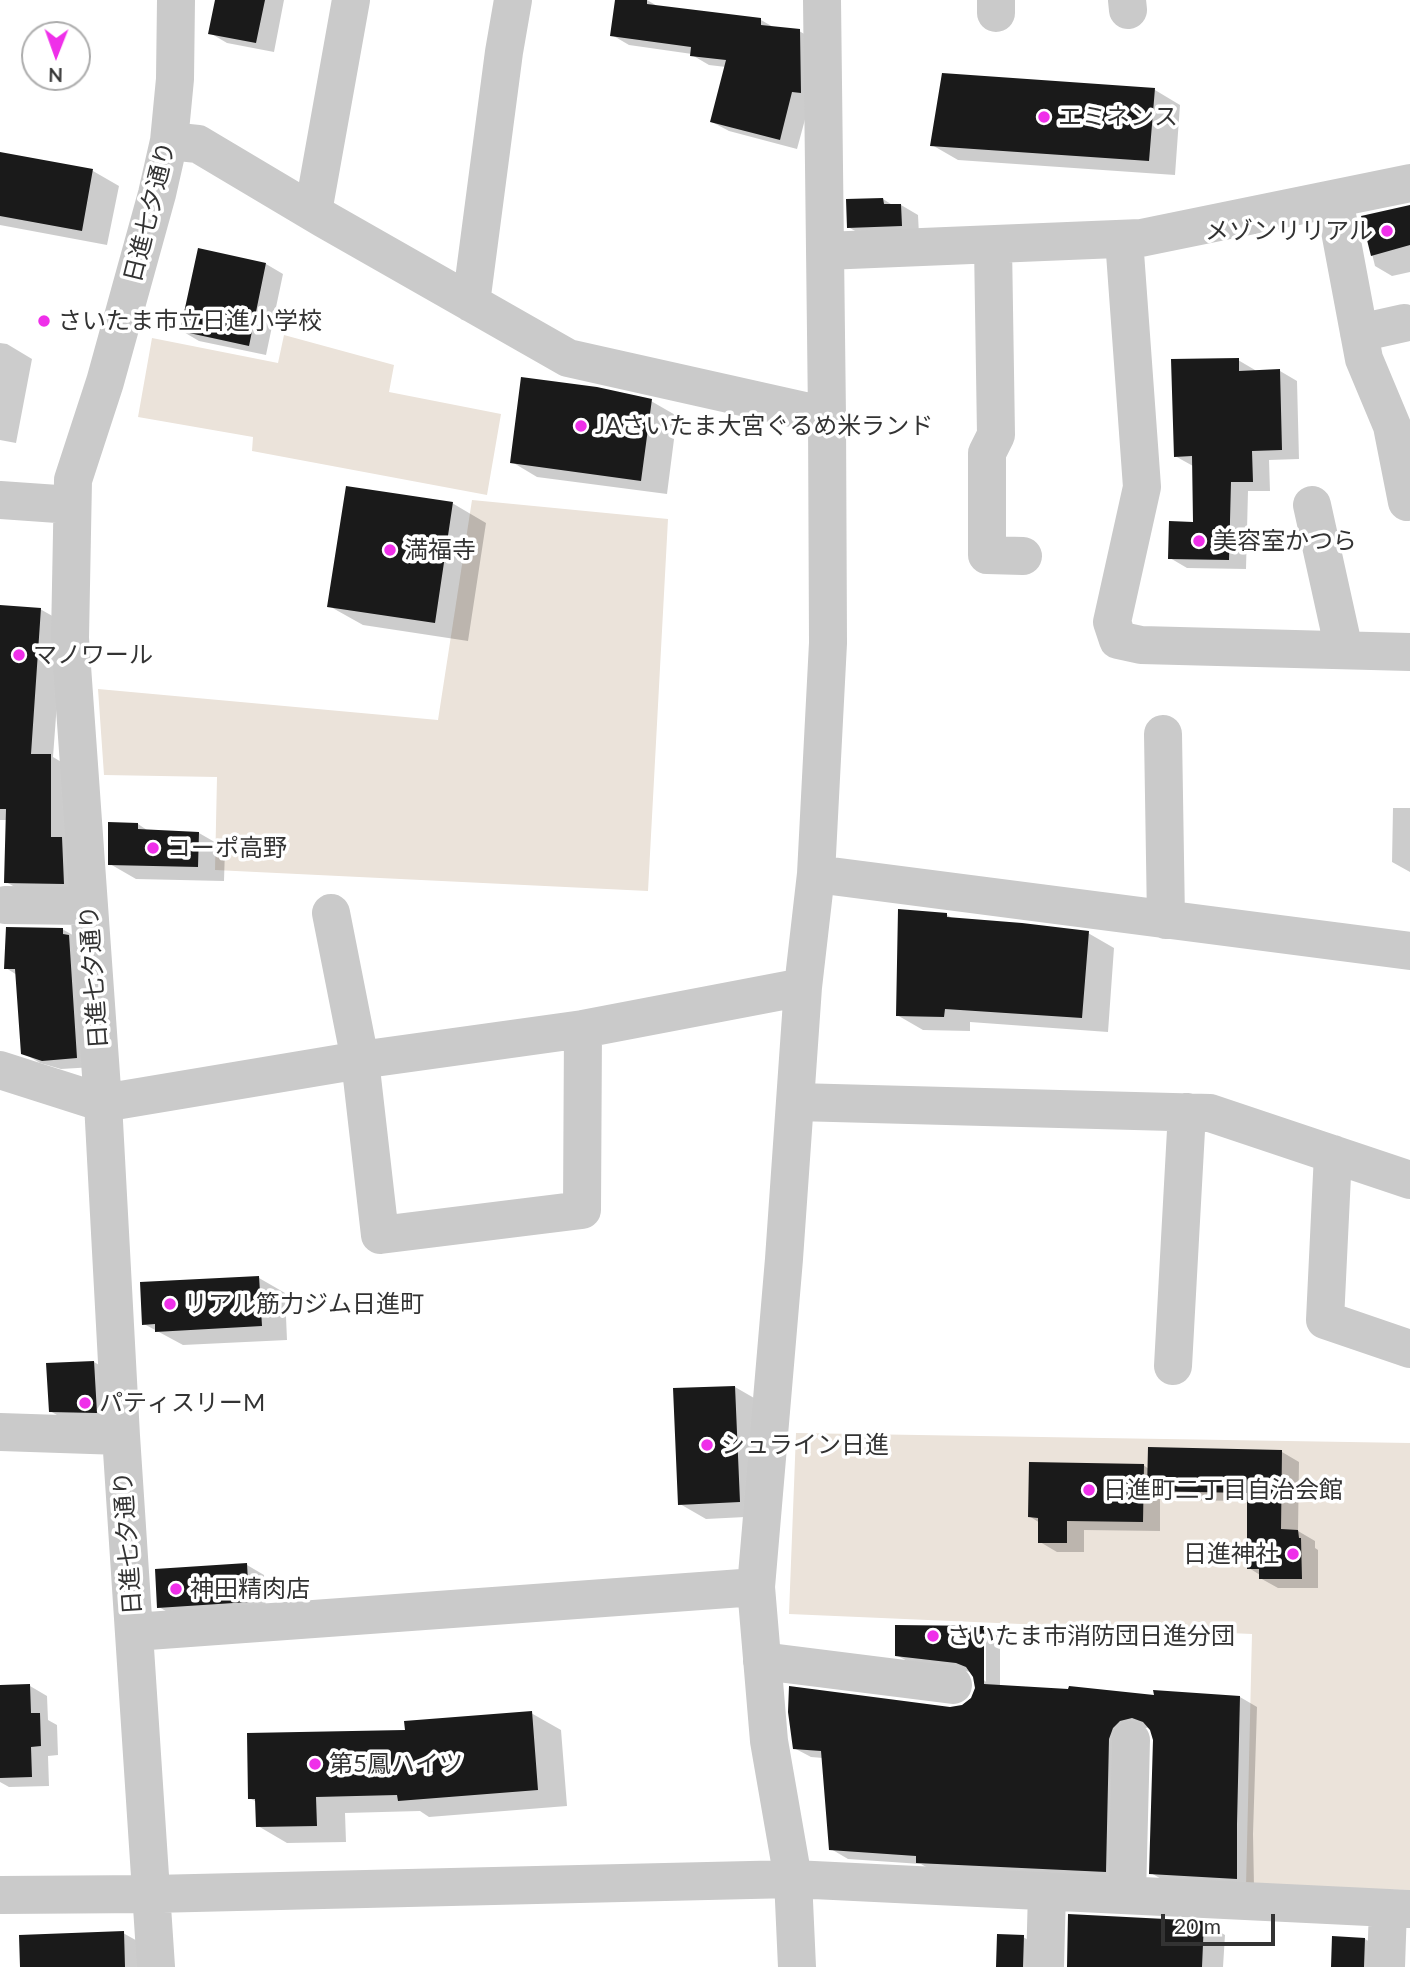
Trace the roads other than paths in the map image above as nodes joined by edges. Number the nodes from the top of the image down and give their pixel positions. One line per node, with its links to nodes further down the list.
1 (177, 0): 5 (street, 日進七夕通り)
2 (351, 0): 8 (street)
3 (513, 0): 12 (street)
4 (814, 2): 11 (street)
5 (169, 141): 8 (street); 18 (street, 日進七夕通り)
6 (1410, 183): 7 (street)
7 (1334, 199): 9 (street); 14 (street)
8 (313, 212): 12 (street)
9 (1124, 239): 10 (street); 21 (street)
10 (993, 245): 11 (street); 20 (street)
11 (825, 251): 15 (street)
12 (471, 303): 15 (street)
13 (1404, 323): 14 (street)
14 (1359, 332): 17 (street)
15 (827, 415): 24 (street)
16 (0, 500): 18 (street)
17 (1407, 502)
18 (72, 505): 26 (street, 日進七夕通り)
19 (1312, 505): 21 (street)
20 (1023, 556)
21 (1344, 650): 22 (street)
22 (1410, 652)
23 (1163, 734): 28 (street)
24 (816, 874): 28 (street); 30 (street)
25 (5, 905): 26 (street)
26 (88, 906): 35 (street, 日進七夕通り)
27 (331, 913): 32 (street)
28 (1166, 919): 29 (street)
29 (1410, 951)
30 (803, 986): 31 (street); 34 (street)
31 (583, 1029): 32 (street); 32 (street)
32 (359, 1060): 35 (street)
33 (0, 1070): 35 (street)
34 (796, 1102): 36 (street); 43 (street)
35 (103, 1103): 42 (street, 日進七夕通り)
36 (1187, 1112): 37 (street); 40 (street)
37 (1334, 1154): 38 (street); 39 (street)
38 (1410, 1180)
39 (1410, 1349)
40 (1172, 1366)
41 (0, 1432): 42 (street)
42 (121, 1436): 44 (street, 日進七夕通り)
43 (757, 1587): 44 (street); 45 (street)
44 (134, 1632): 50 (street, 日進七夕通り)
45 (762, 1661): 46 (street); 48 (street)
46 (953, 1685)
47 (1131, 1740): 52 (street)
48 (793, 1879): 49 (street); 50 (street); 55 (street)
49 (1047, 1891): 52 (street); 56 (street)
50 (152, 1894): 51 (street); 54 (street, 日進七夕通り)
51 (0, 1895)
52 (1127, 1895): 53 (street)
53 (1399, 1908): 57 (street)
54 (156, 1967)
55 (797, 1967)
56 (1045, 1967)
57 (1386, 1967)

